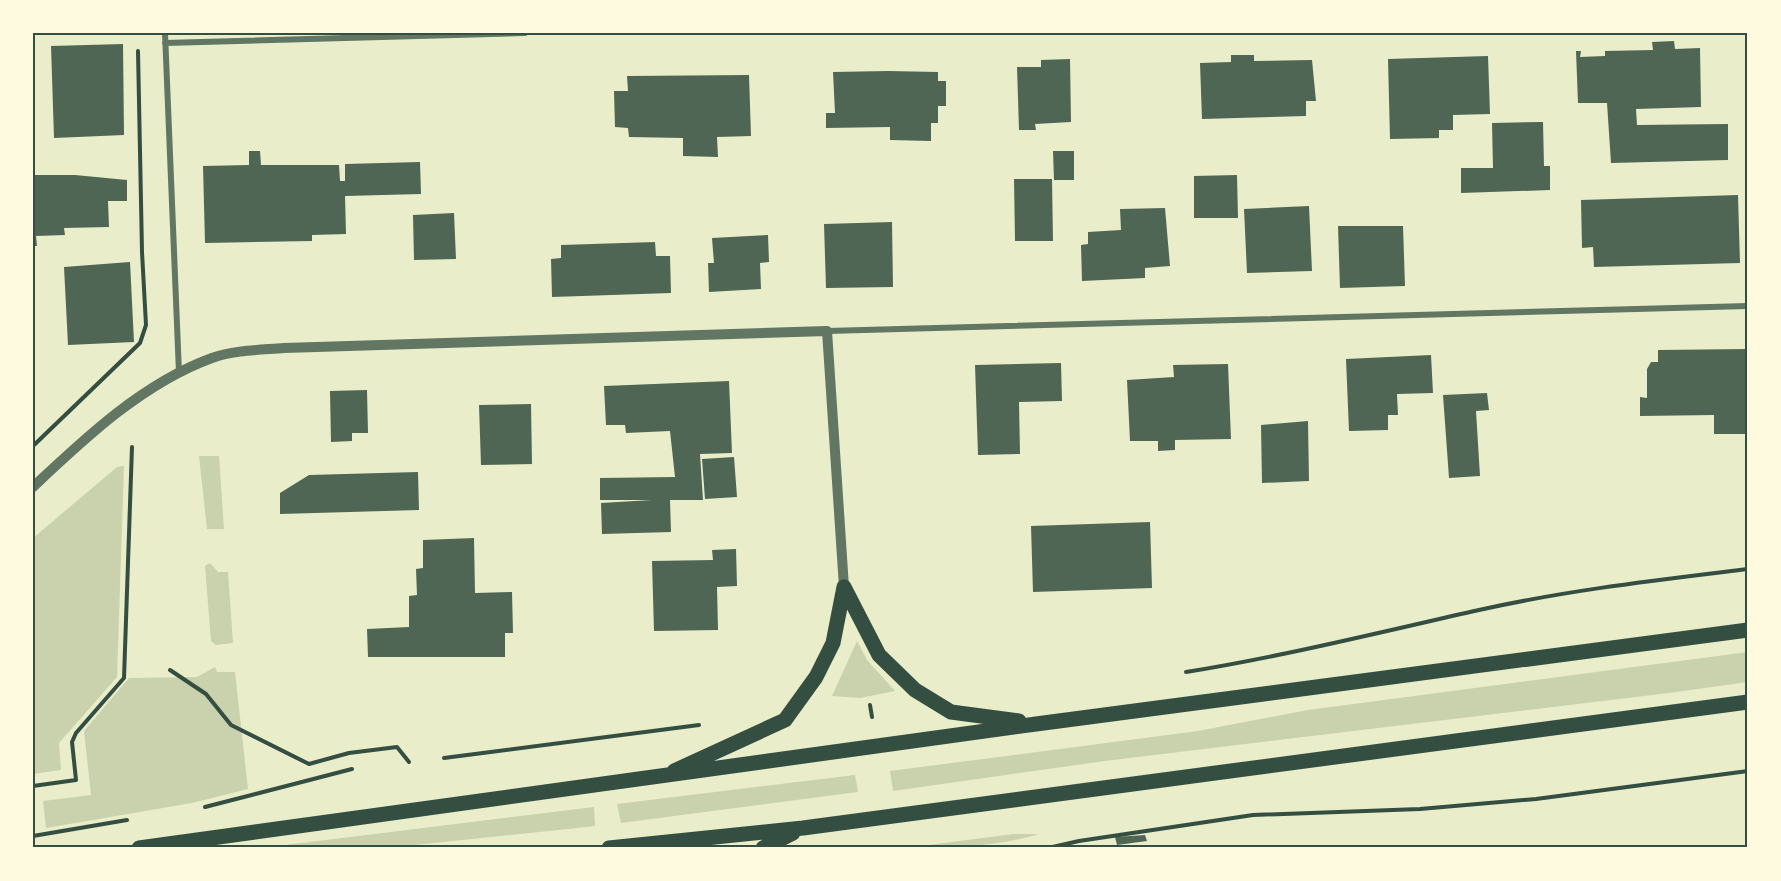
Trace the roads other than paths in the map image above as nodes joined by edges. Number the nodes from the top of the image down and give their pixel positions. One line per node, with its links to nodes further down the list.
1 (165, 33): 3 (street)
2 (525, 33): 3 (street)
3 (165, 43): 6 (street)
4 (1748, 306): 5 (street)
5 (827, 331): 6 (street); 8 (street)
6 (179, 373): 7 (street)
7 (33, 487)
8 (844, 588): 11 (main road); 12 (main road)
9 (1748, 630): 11 (main road)
10 (1748, 702): 13 (main road)
11 (1036, 724): 12 (main road)
12 (661, 778): 14 (main road)
13 (803, 828): 15 (main road); 16 (main road)
14 (139, 848)
15 (609, 848)
16 (763, 848)

